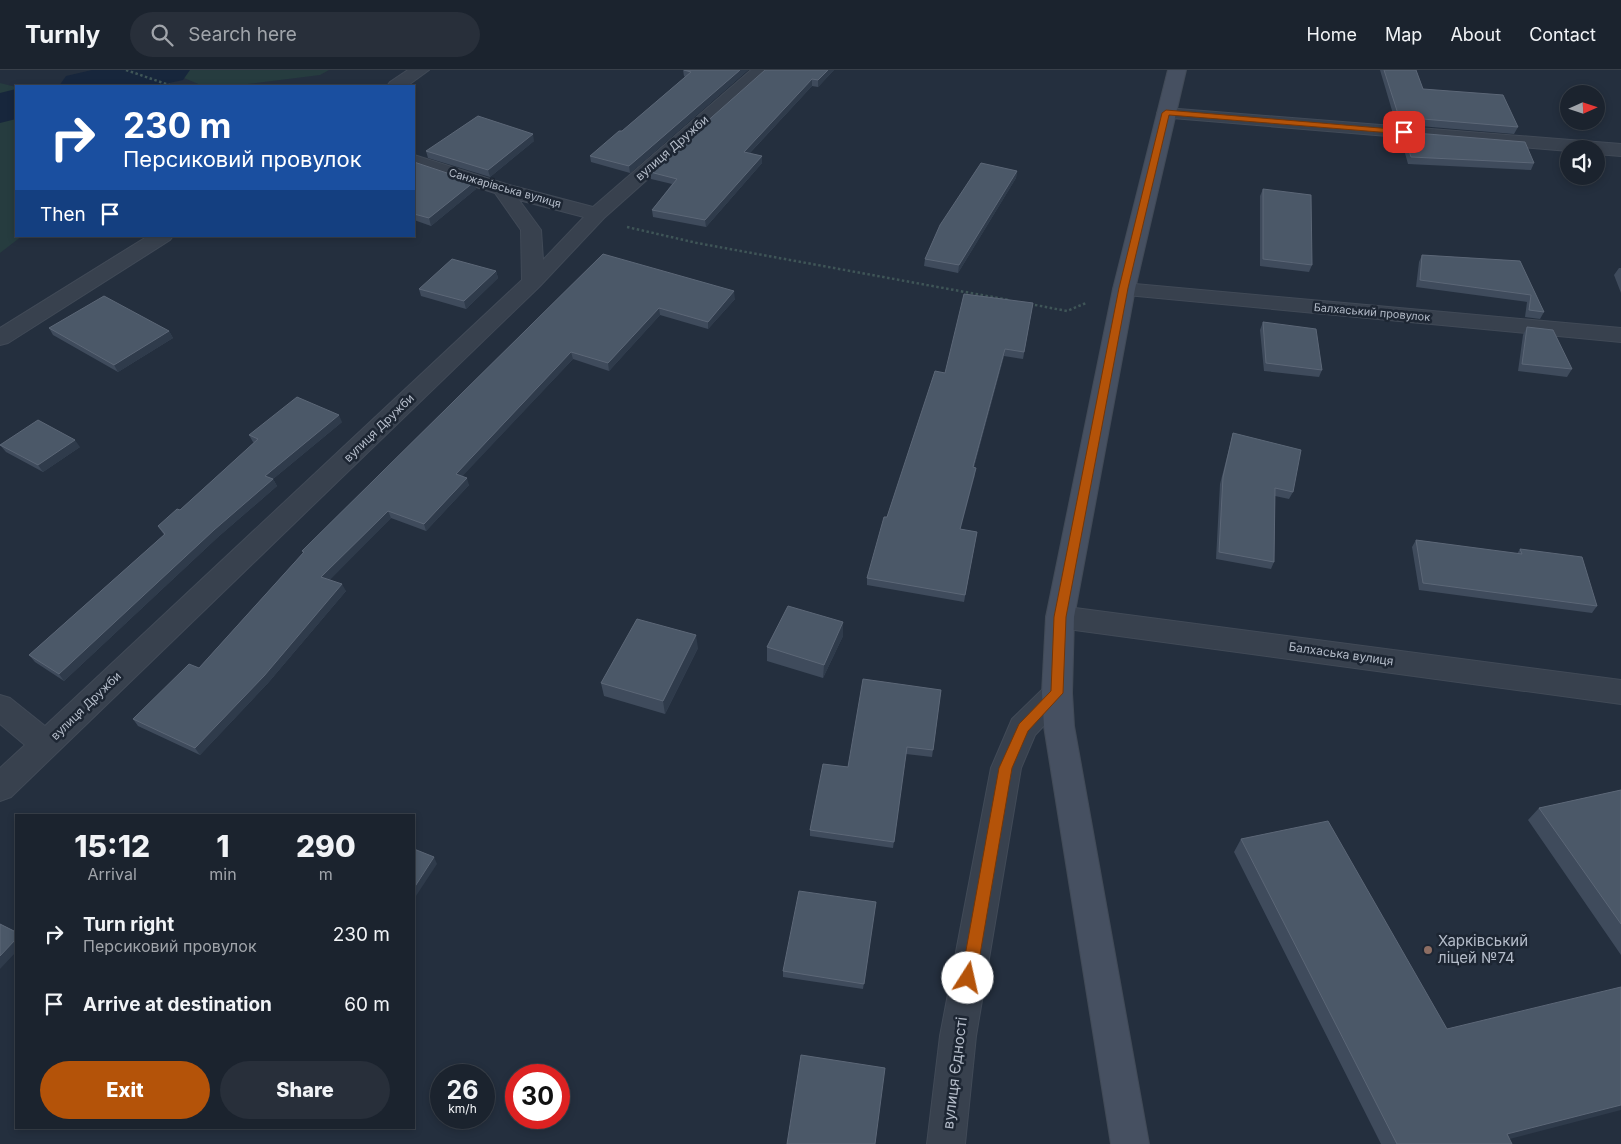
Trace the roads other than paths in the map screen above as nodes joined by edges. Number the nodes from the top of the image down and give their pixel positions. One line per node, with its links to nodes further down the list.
1 (420, 70): 4 (street)
2 (761, 70): 9 (street, вулиця Дружби)
3 (1177, 70): 5 (main road)
4 (398, 85)
5 (1166, 113): 6 (street); 12 (main road)
6 (1621, 150)
7 (415, 161): 8 (street, Санжарівська вулиця)
8 (502, 188): 9 (street, Санжарівська вулиця); 11 (street)
9 (597, 214): 11 (street, вулиця Дружби)
10 (161, 237): 14 (street)
11 (533, 282): 19 (street, вулиця Дружби)
12 (1124, 288): 13 (street, Балхаський провулок); 15 (main road)
13 (1621, 336)
14 (0, 338)
15 (1060, 617): 16 (street, Балхаська вулиця); 17 (main road)
16 (1621, 692)
17 (1057, 693): 21 (street, вулиця Єдності); 22 (main road)
18 (0, 707): 19 (street)
19 (46, 744): 20 (street, вулиця Дружби)
20 (0, 788)
21 (946, 1144)
22 (1130, 1144)

